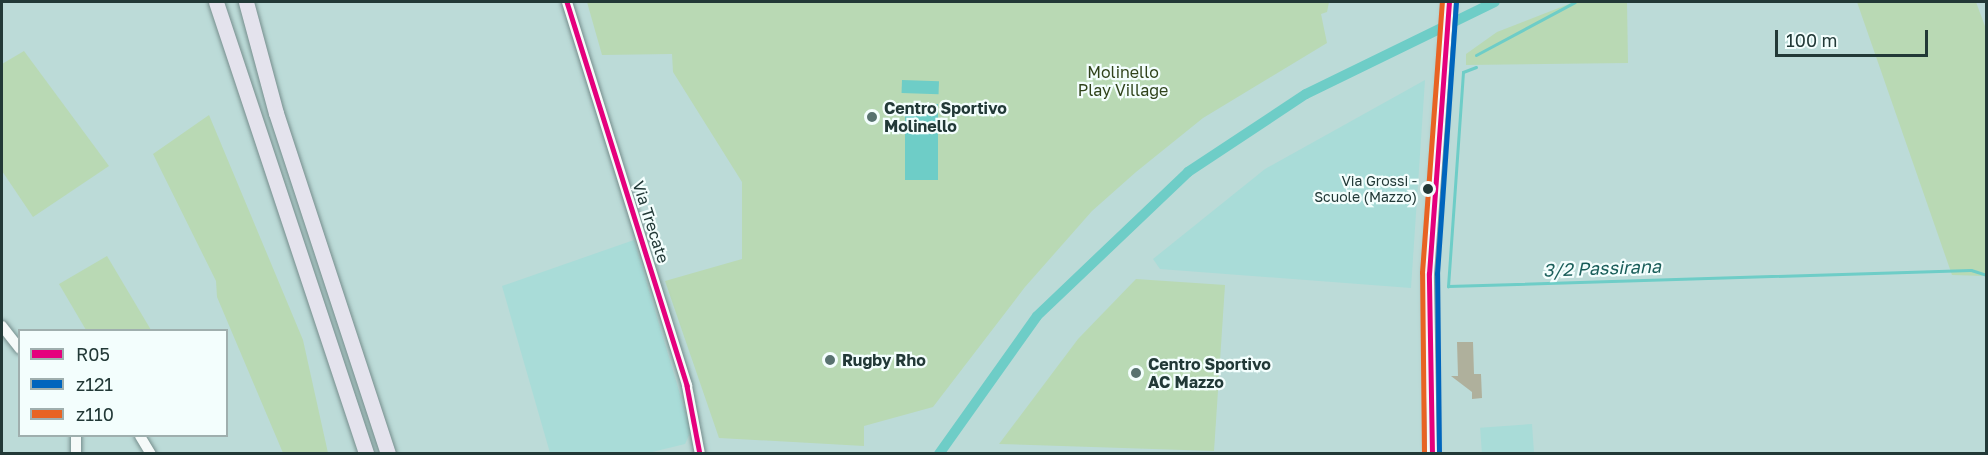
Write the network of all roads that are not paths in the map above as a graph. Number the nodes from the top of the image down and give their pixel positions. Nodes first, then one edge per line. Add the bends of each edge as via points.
1 (216, 2) edge
2 (246, 2) edge
3 (567, 2) edge
4 (1449, 2) edge
5 (2, 326) edge
6 (18, 346) edge
7 (76, 437) edge
8 (141, 437) edge
9 (76, 453) edge
10 (151, 453) edge
11 (366, 453) edge
12 (388, 453) edge
13 (700, 453) edge
14 (1432, 453) edge

1 - 11 highway
2 - 12 highway via 276,113
3 - 13 street, Via Trecate via 687,386
4 - 14 street via 1429,274
5 - 6 street
7 - 9 street
8 - 10 street

